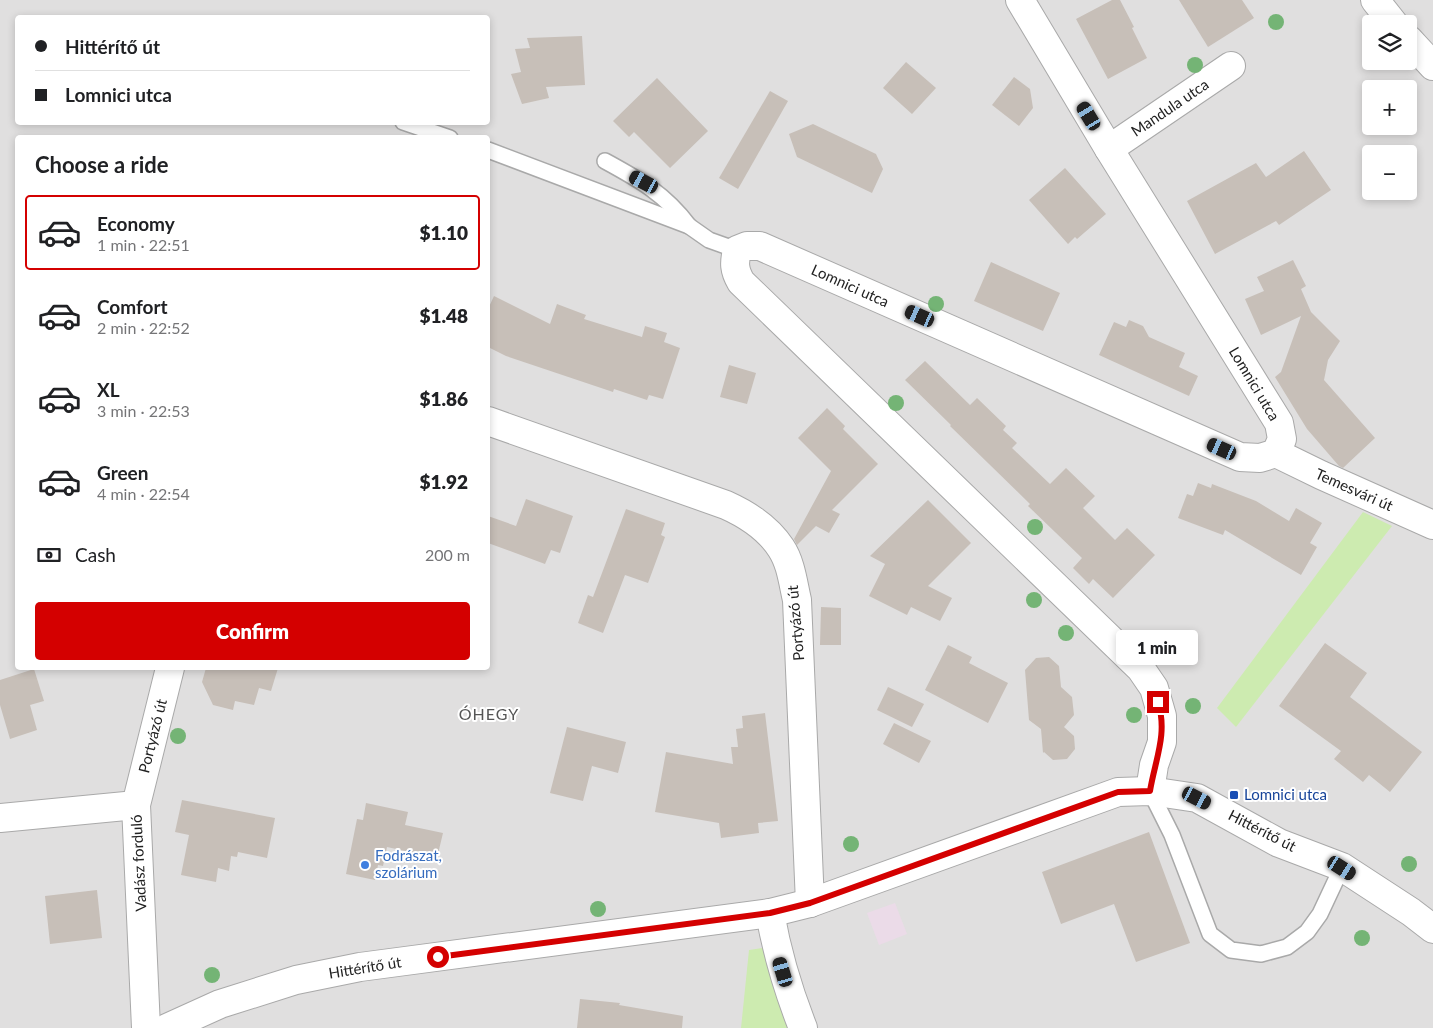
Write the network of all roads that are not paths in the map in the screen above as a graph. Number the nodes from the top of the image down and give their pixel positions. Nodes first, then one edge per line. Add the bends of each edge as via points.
1 (1020, 0) edge
2 (1375, 0) edge
3 (1387, 15) edge
4 (1417, 49) edge
5 (1231, 66) dead end
6 (1433, 66) edge
7 (413, 125) edge
8 (441, 135) edge
9 (1108, 149) junction
10 (490, 151) edge
11 (605, 161) dead end
12 (689, 226) junction
13 (737, 250) junction
14 (490, 422) edge
15 (1276, 453) junction
16 (1433, 525) edge
17 (170, 670) edge
18 (1150, 791) junction
19 (136, 804) junction
20 (0, 818) edge
21 (1342, 868) junction
22 (810, 903) junction
23 (770, 913) junction
24 (1433, 929) edge
25 (146, 1028) edge
26 (166, 1028) edge
27 (803, 1028) edge

1 - 9 street, Lomnici utca
2 - 3 street
4 - 6 street
5 - 9 street, Mandula utca
7 - 8 lane
9 - 15 street, Lomnici utca via 1279,423 1282,439
10 - 12 lane
11 - 12 lane via 644,182 677,210
12 - 13 lane via 709,240
13 - 15 street, Lomnici utca via 760,246 1240,457 1260,458
13 - 18 street via 734,263 741,282 1141,669 1154,688 1162,716 1162,742
14 - 22 street, Portyázó út via 726,505 753,520 781,548 797,600
15 - 16 street, Temesvári út
17 - 19 street, Portyázó út
18 - 21 street, Hittérítő út via 1197,798 1279,843
18 - 21 lane via 1172,834 1210,934 1231,950 1261,954 1287,947 1307,932 1320,914
18 - 22 street, Hittérítő út via 1118,792
19 - 20 street, Vadász forduló
19 - 25 street, Vadász forduló
21 - 24 street, Hittérítő út
22 - 23 street, Hittérítő út
23 - 26 street, Hittérítő út via 360,967 296,980 220,1004
23 - 27 street via 778,952

